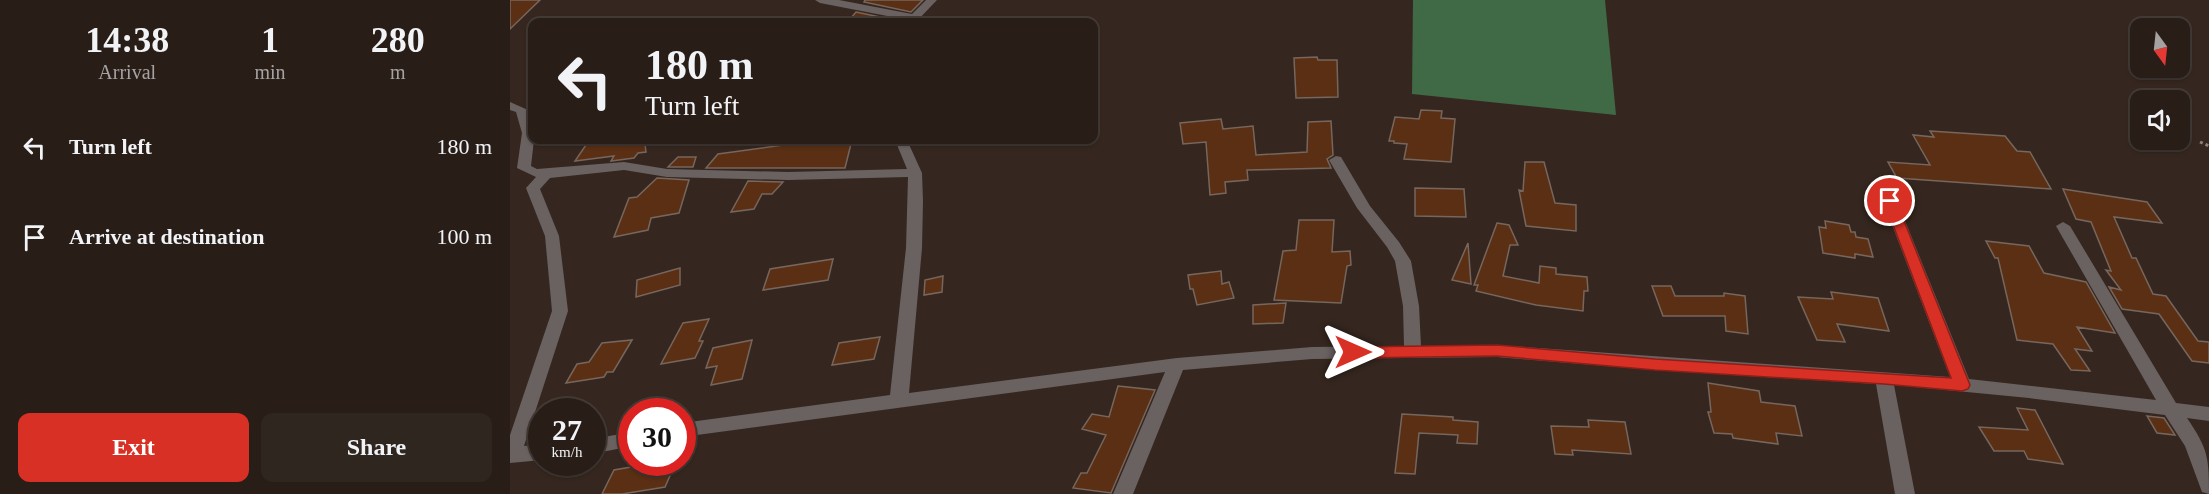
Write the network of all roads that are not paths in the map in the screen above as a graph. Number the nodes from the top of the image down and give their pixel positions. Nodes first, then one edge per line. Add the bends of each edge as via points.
1 (820, 0) edge
2 (932, 0) edge
3 (906, 18) edge
4 (915, 18) edge
5 (510, 106) edge
6 (903, 144) edge
7 (1336, 160) dead end
8 (915, 173) junction
9 (546, 174) junction
10 (1890, 201) dead end
11 (2063, 226) dead end
12 (1413, 352) junction
13 (1177, 364) junction
14 (1884, 378) junction
15 (1962, 385) junction
16 (899, 399) junction
17 (2170, 408) junction
18 (2209, 414) edge
19 (696, 428) edge
20 (528, 452) edge
21 (510, 453) edge
22 (2209, 486) edge
23 (1123, 494) edge
24 (1905, 494) edge

1 - 3 street
2 - 4 street
5 - 9 street via 522,110 528,133 524,168
6 - 8 street
7 - 12 street via 1364,208 1403,261 1411,306
8 - 9 street via 789,176 667,173 624,166
8 - 16 street via 914,248
9 - 21 street via 533,188 552,236 560,310
10 - 15 street
11 - 17 street
12 - 13 street via 1312,353
12 - 14 street via 1497,351
13 - 16 street
13 - 23 street
14 - 15 street
14 - 24 street
15 - 17 street
16 - 19 street
17 - 18 street
17 - 22 street via 2194,444
20 - 21 street

